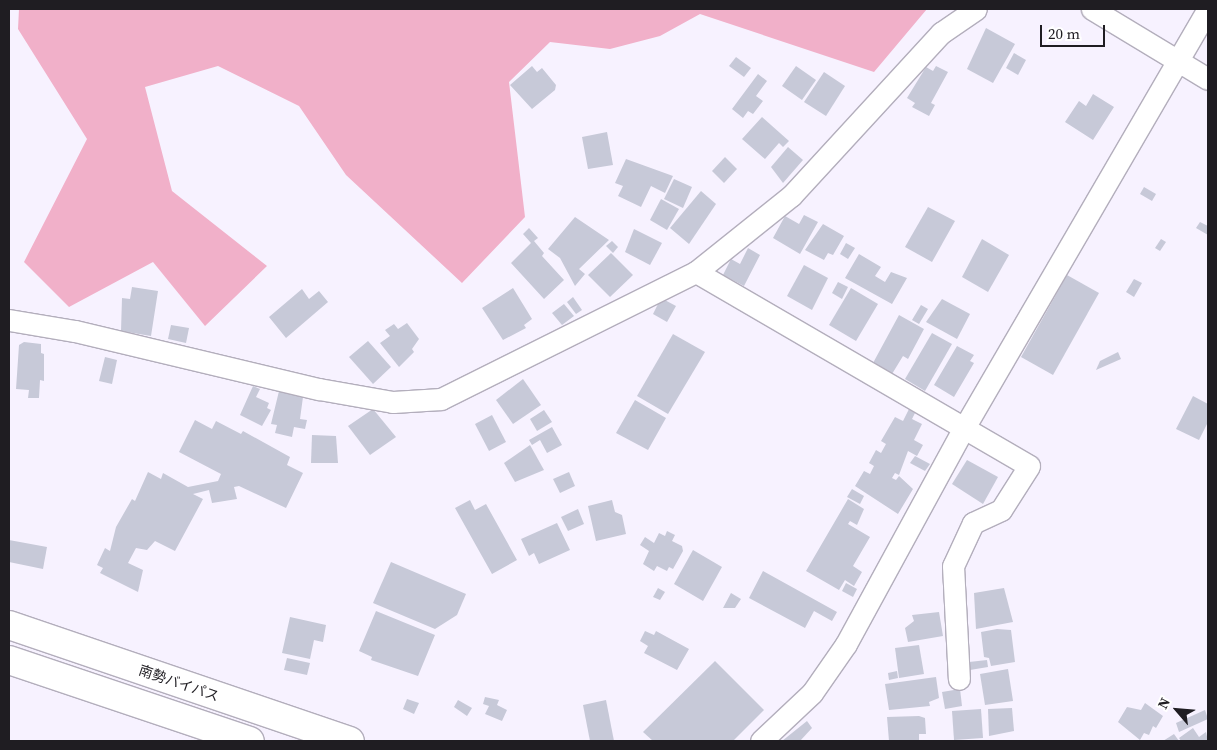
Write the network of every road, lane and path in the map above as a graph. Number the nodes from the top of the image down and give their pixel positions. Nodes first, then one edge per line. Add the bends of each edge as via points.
1 (976, 9) edge
2 (1092, 9) edge
3 (1208, 9) edge
4 (1178, 62) junction
5 (1208, 79) edge
6 (696, 272) junction
7 (9, 320) edge
8 (964, 428) junction
9 (9, 625) edge
10 (9, 660) edge
11 (959, 679) dead end
12 (250, 741) edge
13 (350, 741) edge
14 (761, 741) edge

1 - 6 street via 941,32 791,196
2 - 4 street
3 - 4 street
4 - 5 street
4 - 8 street
6 - 7 street via 564,336 467,389 418,403 319,389 75,331
6 - 8 street
8 - 11 street via 1029,466 1001,510 973,523 953,566
8 - 14 street via 846,644 812,693
9 - 13 highway, 南勢バイパス
10 - 12 highway

